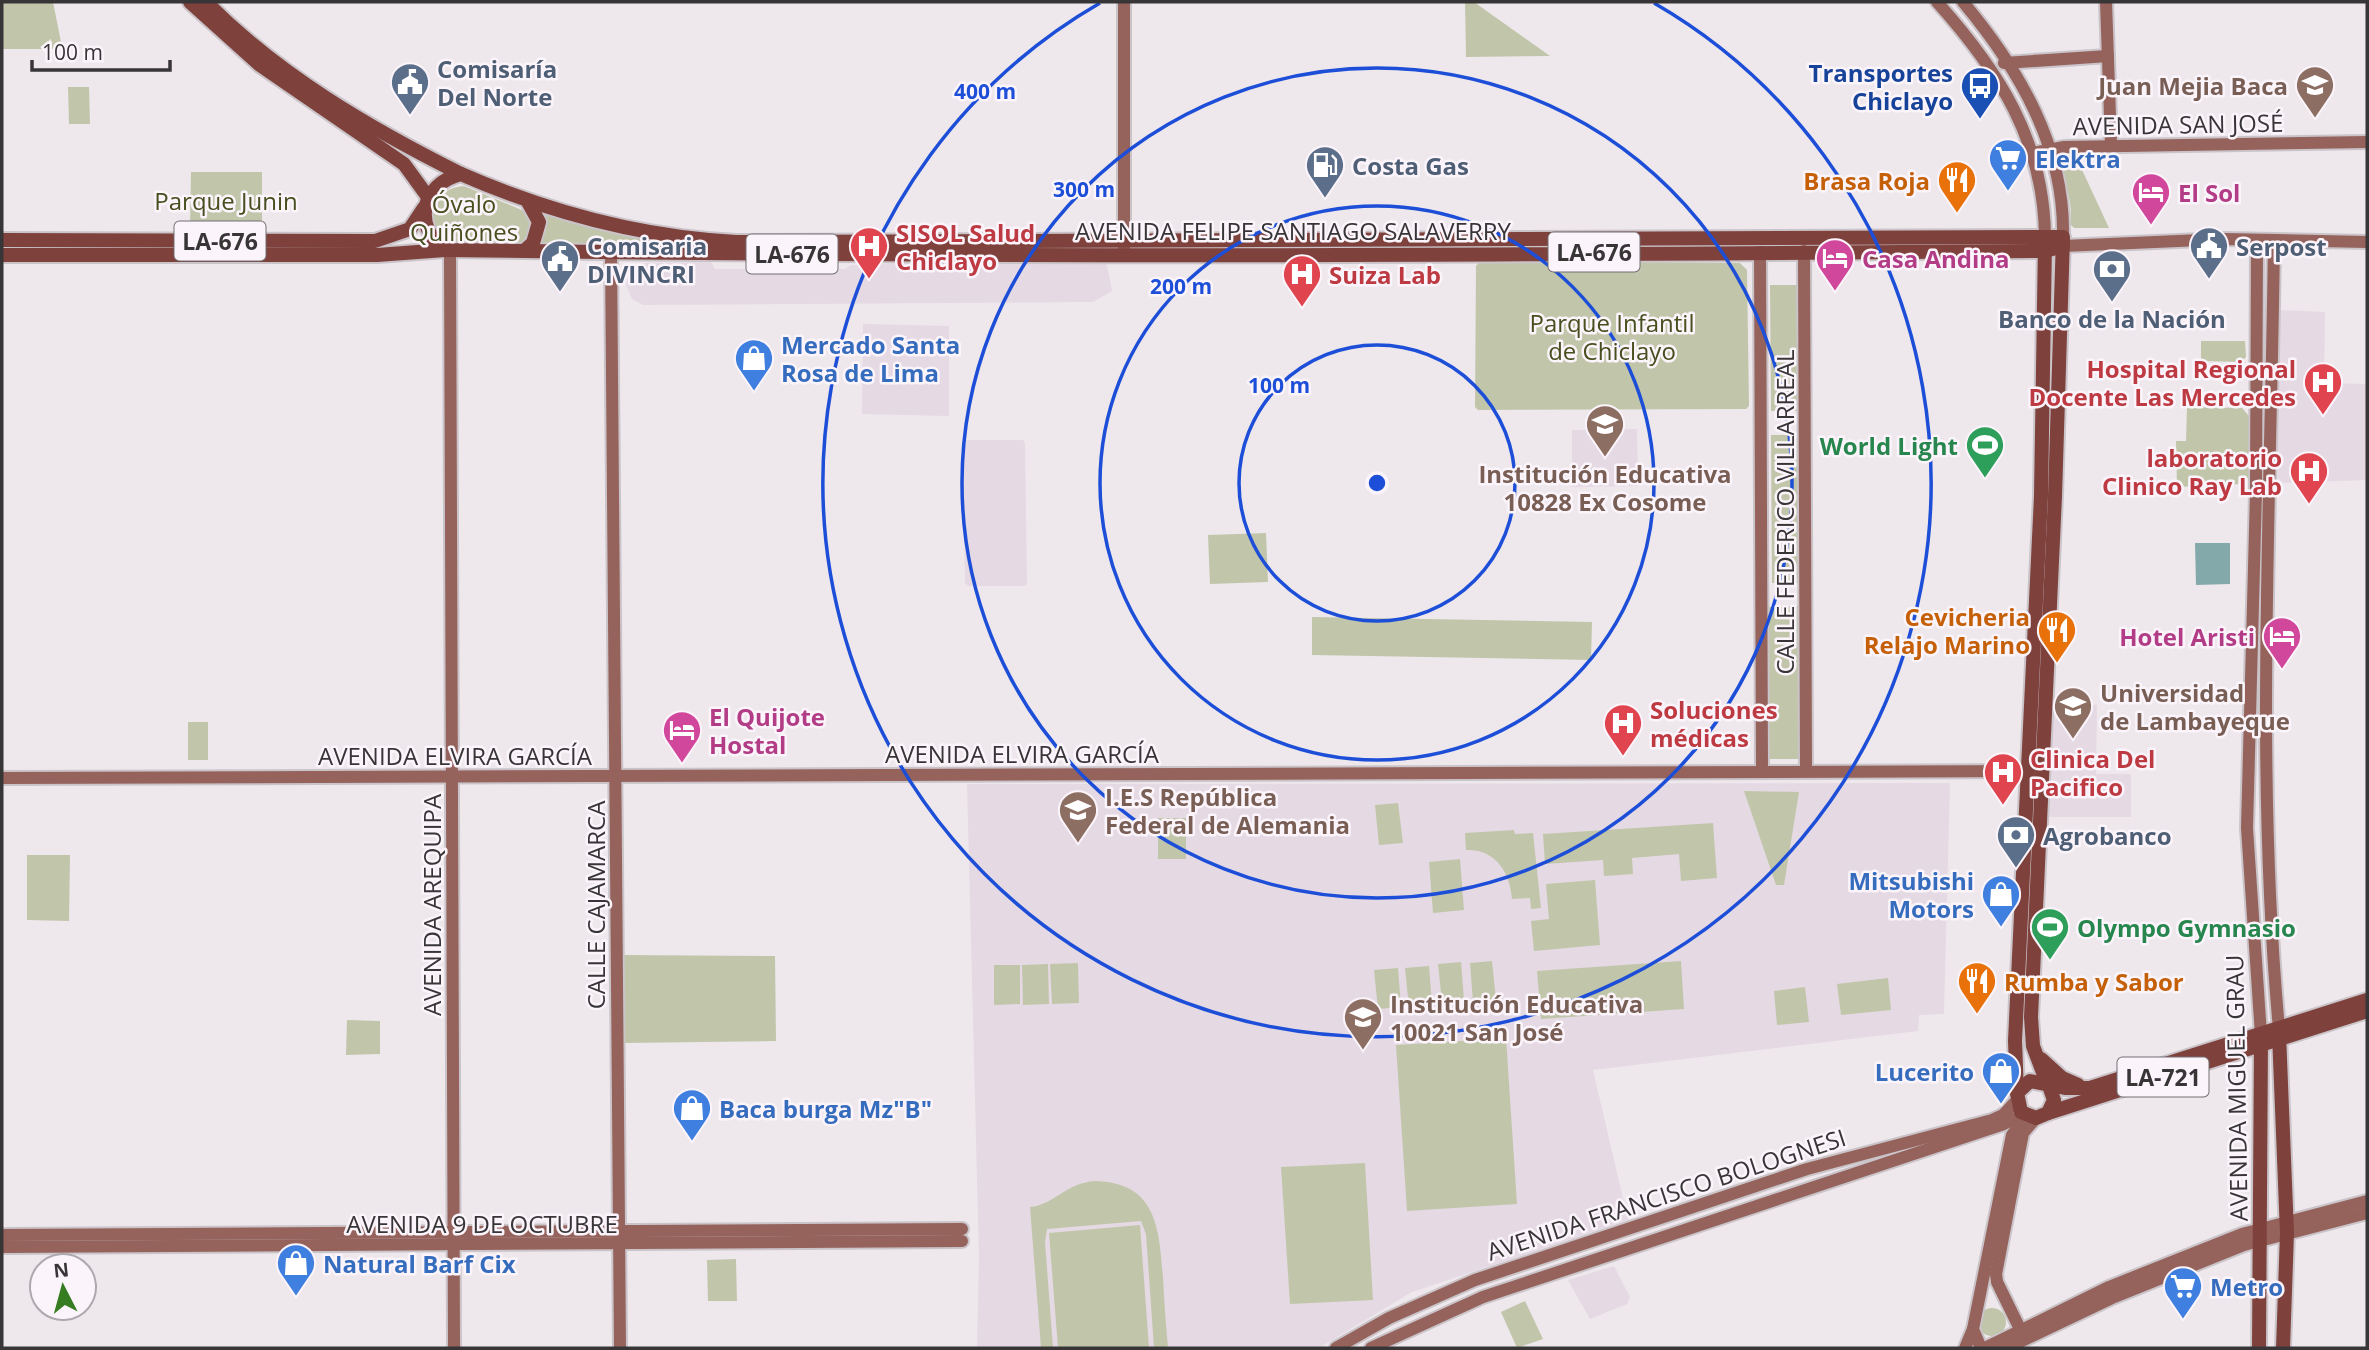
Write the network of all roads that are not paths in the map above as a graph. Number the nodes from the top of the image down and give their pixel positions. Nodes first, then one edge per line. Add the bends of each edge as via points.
1 (190, 2) edge
2 (206, 2) edge
3 (1124, 2) edge
4 (1937, 2) edge
5 (1963, 2) edge
6 (2106, 2) edge
7 (2108, 56) junction
8 (2010, 63) junction
9 (1989, 64) junction
10 (2367, 142) edge
11 (2111, 145) junction
12 (2050, 149) junction
13 (2033, 153) junction
14 (461, 174) junction
15 (426, 202) junction
16 (528, 202) junction
17 (2, 240) edge
18 (2256, 240) junction
19 (2274, 240) junction
20 (2063, 242) junction
21 (2367, 242) edge
22 (2045, 244) junction
23 (1124, 247) junction
24 (524, 250) junction
25 (447, 251) junction
26 (1804, 251) junction
27 (611, 252) junction
28 (1760, 252) junction
29 (2, 255) edge
30 (2043, 601) junction
31 (2035, 771) junction
32 (1762, 772) junction
33 (1806, 772) junction
34 (452, 776) junction
35 (615, 776) junction
36 (2, 778) edge
37 (2367, 1000) edge
38 (2367, 1011) edge
39 (2279, 1035) junction
40 (2261, 1040) junction
41 (2034, 1046) junction
42 (2048, 1085) junction
43 (2090, 1088) junction
44 (2028, 1110) junction
45 (1981, 1132) junction
46 (2008, 1156) junction
47 (2367, 1201) edge
48 (2367, 1213) edge
49 (2287, 1227) junction
50 (2262, 1234) junction
51 (2, 1235) edge
52 (962, 1235) dead end
53 (619, 1238) junction
54 (453, 1239) junction
55 (2, 1247) edge
56 (1981, 1291) junction
57 (2001, 1292) junction
58 (1973, 1329) junction
59 (2025, 1334) junction
60 (454, 1348) edge
61 (620, 1348) edge
62 (1336, 1348) edge
63 (1371, 1348) edge
64 (1965, 1348) edge
65 (1983, 1348) edge
66 (2007, 1348) edge
67 (2259, 1348) edge
68 (2283, 1348) edge

1 - 15 main road via 260,65 404,164
2 - 14 main road, LA-676 via 285,71 387,135
3 - 23 main road
4 - 9 main road
5 - 8 main road
6 - 7 main road
7 - 8 main road
7 - 11 main road
8 - 9 main road
8 - 12 main road
9 - 13 main road
10 - 11 main road, AVENIDA SAN JOSÉ
11 - 12 main road, AVENIDA SAN JOSÉ
12 - 13 main road, AVENIDA SAN JOSÉ
12 - 20 main road via 2059,180
13 - 22 main road via 2042,182
14 - 15 main road, LA-676 via 442,181
14 - 16 main road, LA-676
15 - 17 main road, LA-676 via 410,229 375,241
15 - 25 main road via 428,233
16 - 23 main road, AVENIDA FELIPE SANTIAGO SALAVERRY / LA-676 via 698,240
16 - 24 main road via 536,211 538,233
18 - 19 main road
18 - 20 main road
18 - 40 main road, AVENIDA MIGUEL GRAU via 2256,493 2247,828
19 - 21 main road
19 - 39 main road, AVENIDA MIGUEL GRAU via 2265,747 2266,842
20 - 22 main road, AVENIDA FELIPE SANTIAGO SALAVERRY / LA-676
20 - 30 main road
22 - 23 main road, AVENIDA FELIPE SANTIAGO SALAVERRY / LA-676
22 - 26 main road, AVENIDA FELIPE SANTIAGO SALAVERRY / LA-676
22 - 30 main road
23 - 27 main road, AVENIDA FELIPE SANTIAGO SALAVERRY / LA-676
23 - 28 main road, AVENIDA FELIPE SANTIAGO SALAVERRY / LA-676
24 - 25 main road, LA-676
24 - 27 main road, AVENIDA FELIPE SANTIAGO SALAVERRY / LA-676
25 - 29 main road, LA-676 via 377,256
25 - 34 main road, AVENIDA AREQUIPA
26 - 28 main road, AVENIDA FELIPE SANTIAGO SALAVERRY / LA-676
26 - 33 main road, CALLE FEDERICO VILLARREAL
27 - 35 main road, CALLE CAJAMARCA
28 - 32 main road, CALLE FEDERICO VILLARREAL
30 - 31 main road
31 - 33 main road, AVENIDA ELVIRA GARCÍA
31 - 41 main road
31 - 44 main road via 2015,1041
32 - 33 main road, AVENIDA ELVIRA GARCÍA
32 - 35 main road, AVENIDA ELVIRA GARCÍA
34 - 35 main road, AVENIDA ELVIRA GARCÍA
34 - 36 main road, AVENIDA ELVIRA GARCÍA
34 - 54 main road, AVENIDA AREQUIPA
35 - 53 main road, CALLE CAJAMARCA
37 - 39 main road, AVENIDA FRANCISCO BOLOGNESI
38 - 39 main road, AVENIDA FRANCISCO BOLOGNESI
39 - 40 main road, AVENIDA FRANCISCO BOLOGNESI / LA-721
39 - 49 main road, AVENIDA MIGUEL GRAU
40 - 43 main road, AVENIDA FRANCISCO BOLOGNESI / LA-721
40 - 44 main road, AVENIDA FRANCISCO BOLOGNESI / LA-721
40 - 50 main road, AVENIDA MIGUEL GRAU
41 - 42 main road
41 - 43 main road, LA-721 via 2056,1074
42 - 43 main road, AVENIDA FRANCISCO BOLOGNESI / LA-721
42 - 44 main road via 2054,1100
42 - 44 main road, LA-721 via 2030,1080
44 - 45 main road, AVENIDA FRANCISCO BOLOGNESI
44 - 46 main road via 2012,1132
44 - 57 main road via 1996,1274
44 - 62 main road, AVENIDA FRANCISCO BOLOGNESI via 1807,1169 1475,1280 1389,1318
45 - 46 main road via 2005,1135
45 - 63 main road, AVENIDA FRANCISCO BOLOGNESI via 1483,1297
46 - 56 main road
47 - 49 main road
48 - 49 main road
49 - 50 main road
49 - 68 main road, AVENIDA MIGUEL GRAU
50 - 59 main road via 2146,1271
50 - 67 main road, AVENIDA MIGUEL GRAU
51 - 54 main road, AVENIDA 9 DE OCTUBRE
52 - 53 main road, AVENIDA 9 DE OCTUBRE
53 - 54 main road, AVENIDA 9 DE OCTUBRE
53 - 61 main road, CALLE CAJAMARCA
54 - 55 main road, AVENIDA 9 DE OCTUBRE
54 - 60 main road, AVENIDA AREQUIPA
56 - 57 main road via 1989,1286
56 - 58 main road
57 - 59 main road
58 - 64 main road
58 - 65 main road
59 - 65 main road
59 - 66 main road

